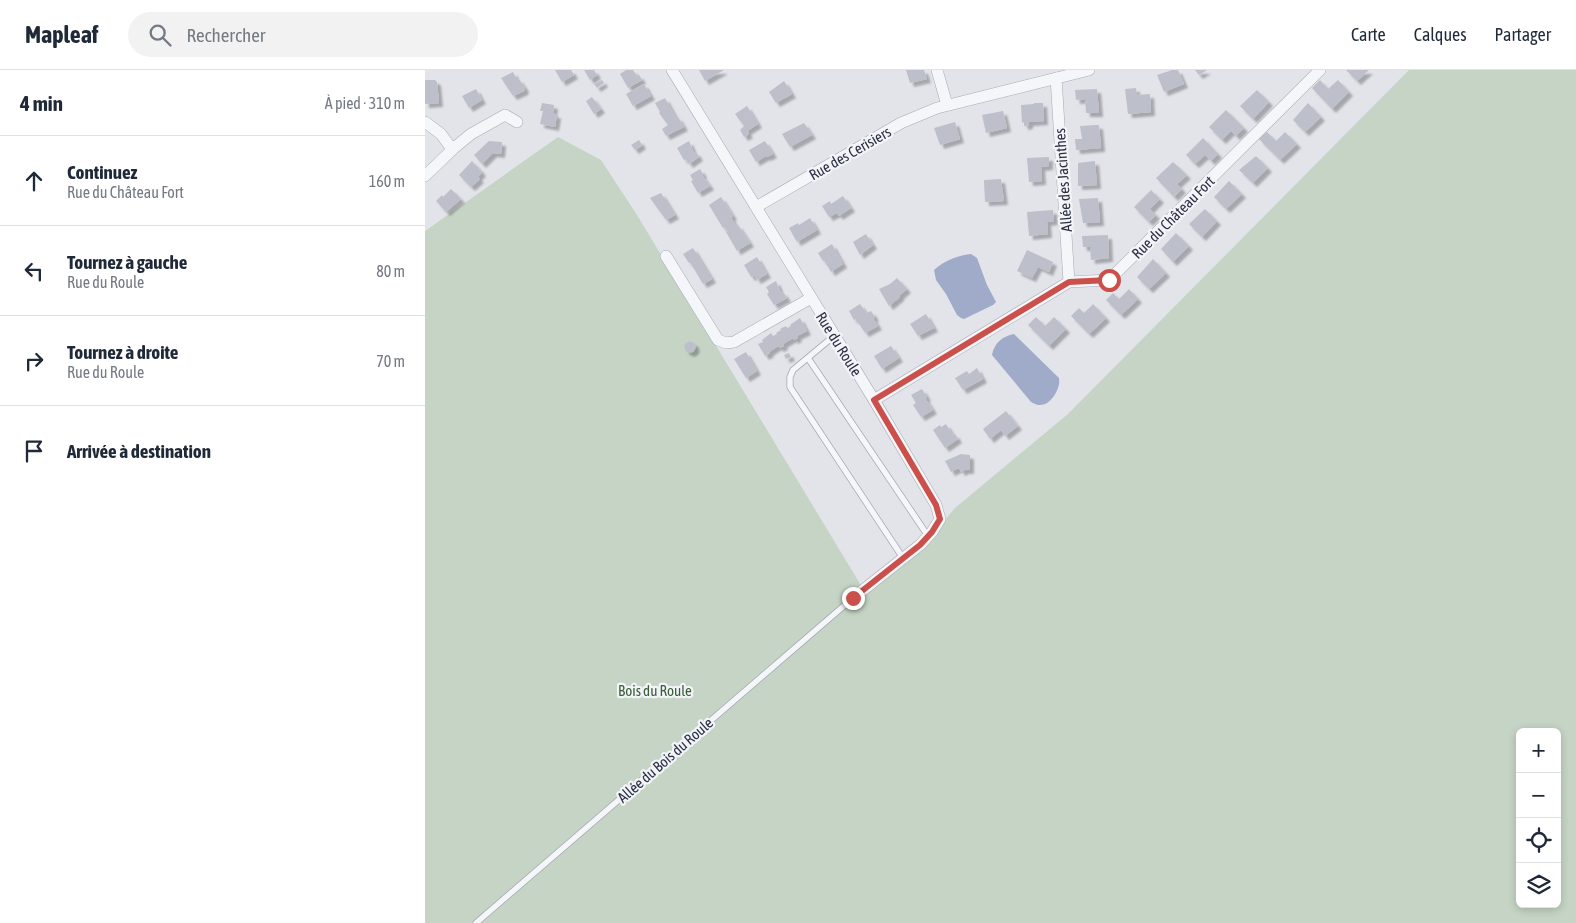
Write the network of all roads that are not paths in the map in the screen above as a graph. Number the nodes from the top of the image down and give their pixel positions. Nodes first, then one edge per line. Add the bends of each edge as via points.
1 (672, 70) edge
2 (937, 70) edge
3 (1089, 70) edge
4 (1320, 70) edge
5 (1056, 78) junction
6 (947, 105) junction
7 (425, 122) edge
8 (517, 122) dead end
9 (454, 148) junction
10 (425, 176) edge
11 (756, 207) junction
12 (666, 256) dead end
13 (1069, 282) junction
14 (811, 298) junction
15 (834, 336) junction
16 (808, 358) junction
17 (874, 400) junction
18 (928, 536) junction
19 (903, 558) junction
20 (853, 598) joint
21 (477, 923) edge

1 - 11 street, Rue du Roule
2 - 6 street
3 - 5 street, Rue des Cerisiers
4 - 13 street, Rue du Château Fort via 1109,280
5 - 6 street, Rue des Cerisiers
5 - 13 street, Allée des Jacinthes
6 - 11 street, Rue des Cerisiers via 901,123
7 - 9 street
8 - 9 street via 505,115 471,134
9 - 10 street
11 - 14 street, Rue du Roule
12 - 14 street via 718,340 726,343 734,342
13 - 17 street, Rue du Château Fort
14 - 15 street, Rue du Roule
15 - 16 lane
15 - 17 street, Rue du Roule
16 - 18 lane
16 - 19 lane via 793,370 790,387
17 - 18 street, Rue du Roule via 936,505 940,519
18 - 19 street, Rue du Roule
19 - 20 street, Rue du Roule
20 - 21 lane, Allée du Bois du Roule

